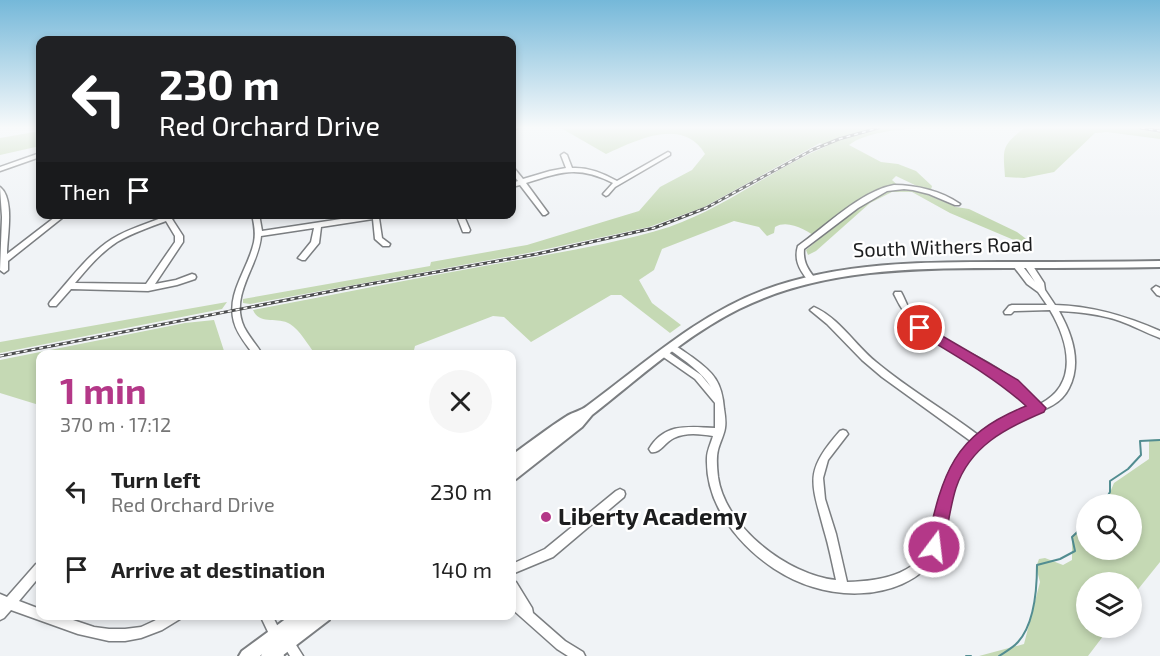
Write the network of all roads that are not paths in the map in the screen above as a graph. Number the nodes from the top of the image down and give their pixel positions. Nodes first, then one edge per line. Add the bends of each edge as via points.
1 (30, 159) edge
2 (565, 159) edge
3 (660, 159) edge
4 (0, 169) edge
5 (569, 169) junction
6 (516, 175) edge
7 (521, 182) junction
8 (617, 183) junction
9 (516, 184) edge
10 (0, 189) edge
11 (606, 194) dead end
12 (957, 204) dead end
13 (545, 213) dead end
14 (58, 219) edge
15 (161, 219) edge
16 (168, 219) edge
17 (256, 219) edge
18 (369, 219) edge
19 (376, 219) edge
20 (461, 219) edge
21 (318, 226) junction
22 (466, 230) dead end
23 (259, 234) junction
24 (386, 244) dead end
25 (302, 258) dead end
26 (3, 264) edge
27 (1160, 264) edge
28 (1017, 265) junction
29 (1028, 265) junction
30 (192, 277) dead end
31 (810, 277) junction
32 (70, 286) junction
33 (148, 288) junction
34 (1041, 290) junction
35 (898, 294) dead end
36 (53, 304) dead end
37 (1052, 306) junction
38 (814, 310) dead end
39 (1008, 312) dead end
40 (1160, 335) edge
41 (255, 350) edge
42 (669, 351) junction
43 (1038, 408) junction
44 (588, 412) junction
45 (718, 433) junction
46 (843, 434) dead end
47 (978, 441) junction
48 (654, 449) dead end
49 (516, 459) edge
50 (516, 473) edge
51 (620, 494) dead end
52 (516, 567) edge
53 (36, 572) edge
54 (843, 587) junction
55 (516, 593) edge
56 (5, 602) edge
57 (516, 605) edge
58 (36, 613) edge
59 (0, 614) edge
60 (531, 617) junction
61 (56, 620) edge
62 (166, 620) edge
63 (270, 620) edge
64 (299, 620) edge
65 (315, 620) edge
66 (283, 638) junction
67 (274, 654) edge
68 (247, 656) edge
69 (297, 656) edge
70 (579, 656) edge

1 - 4 street
2 - 5 street
3 - 8 street
5 - 7 street
5 - 8 street via 596,171
6 - 7 street
7 - 9 street
7 - 13 street
8 - 11 street
10 - 26 street via 7,219
12 - 31 street via 909,187 881,190 801,248 801,266
14 - 26 street
15 - 32 street via 114,241
16 - 33 street via 179,242
17 - 23 street
18 - 21 street
19 - 24 street via 379,239
20 - 22 street
21 - 23 street
21 - 25 street via 315,243
23 - 41 street via 236,304 241,330
27 - 29 main road, South Withers Road
28 - 29 main road, South Withers Road
28 - 31 main road, South Withers Road via 904,266
28 - 34 street
29 - 34 street
30 - 33 street
31 - 42 main road, South Withers Road via 735,307
32 - 33 street
32 - 36 street
34 - 37 street
35 - 43 street via 920,328 990,369
37 - 39 street via 1012,308
37 - 40 street via 1103,312
37 - 43 street via 1065,334 1072,365 1066,384 1055,399
38 - 47 street via 827,318 873,365
42 - 44 main road, South Withers Road
42 - 45 street via 717,400
43 - 47 street via 1004,422
44 - 49 main road, South Withers Road via 573,418
44 - 50 main road, South Withers Road
45 - 48 street via 695,429 673,432
45 - 54 street via 712,458 715,485 740,531 765,555 794,572
46 - 54 street via 820,463 817,494
47 - 54 street via 952,477 934,547 922,564 889,583
51 - 52 street via 549,553
53 - 56 street
55 - 60 street
56 - 58 street
56 - 59 street
57 - 60 street
60 - 70 street
61 - 62 street via 112,637 140,633
63 - 66 street
64 - 66 main road
65 - 66 main road
66 - 67 main road
66 - 68 main road
66 - 69 street

